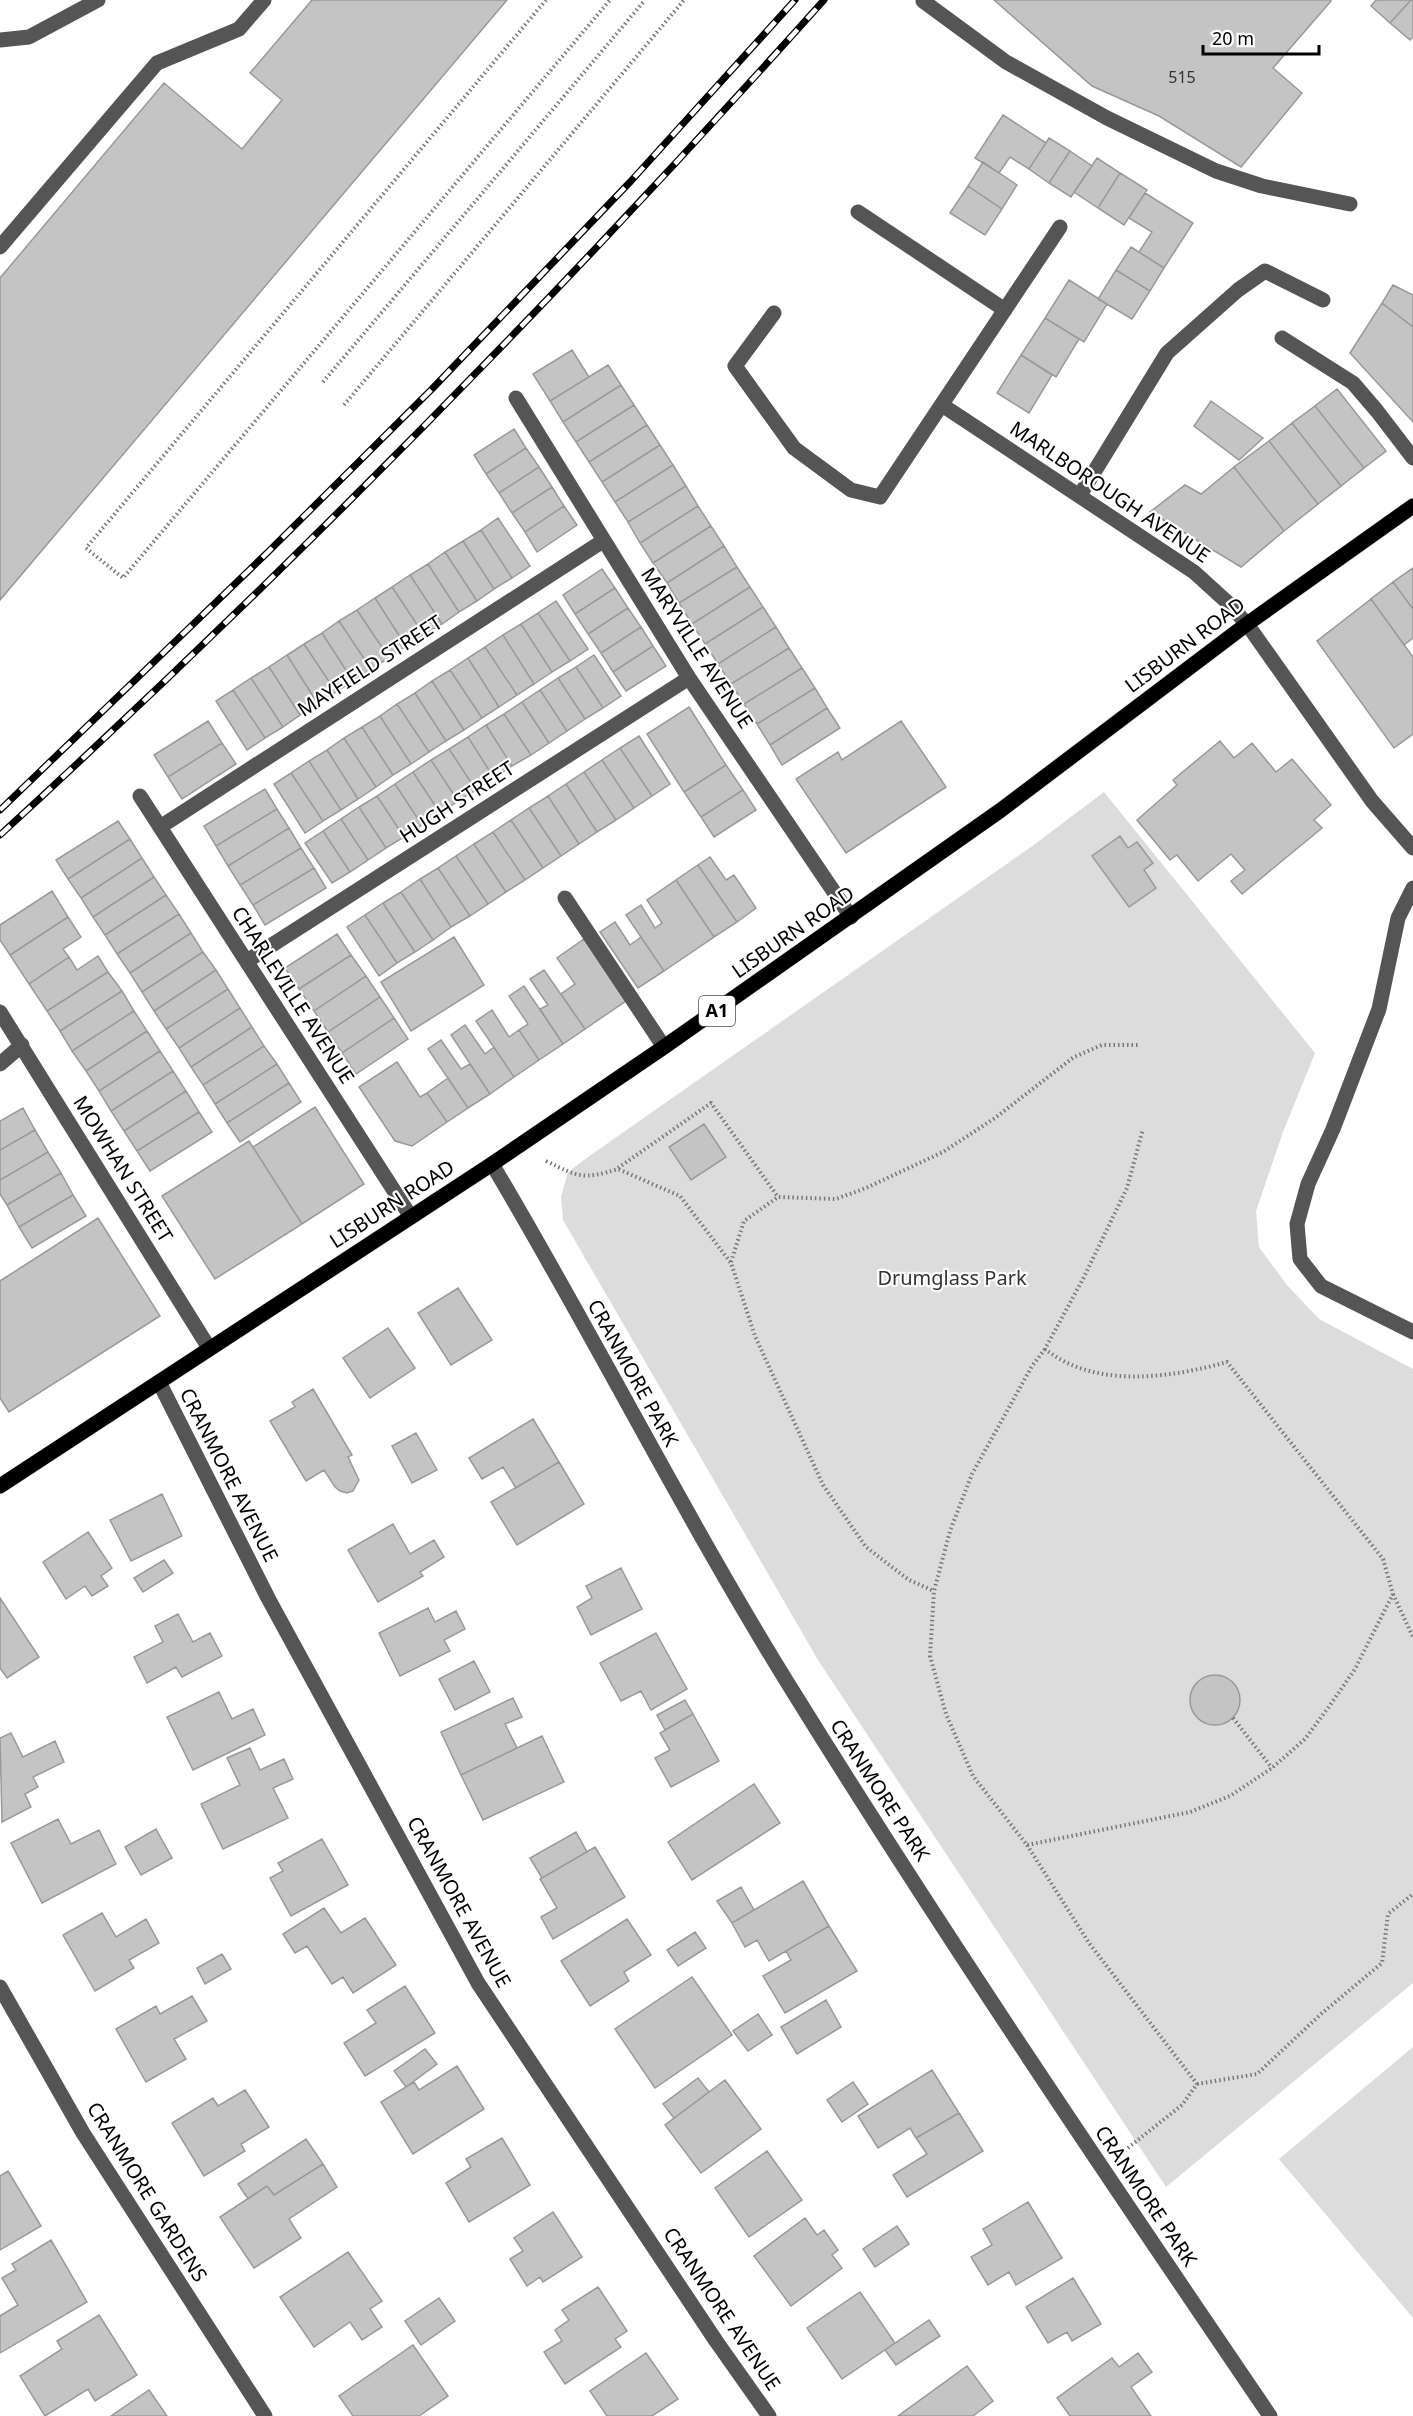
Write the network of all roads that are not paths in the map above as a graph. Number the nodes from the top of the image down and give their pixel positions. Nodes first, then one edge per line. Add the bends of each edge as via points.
1 (98, 0) edge
2 (264, 0) edge
3 (923, 1) edge
4 (0, 40) edge
5 (1350, 204) dead end
6 (858, 212) dead end
7 (1060, 227) dead end
8 (0, 248) edge
9 (1323, 300) dead end
10 (1005, 310) junction
11 (774, 313) dead end
12 (1282, 338) dead end
13 (516, 398) dead end
14 (942, 405) junction
15 (1413, 458) edge
16 (1080, 495) junction
17 (1413, 506) edge
18 (603, 541) junction
19 (1247, 624) junction
20 (689, 678) junction
21 (140, 796) dead end
22 (160, 827) junction
23 (1413, 848) edge
24 (1413, 888) edge
25 (565, 897) dead end
26 (851, 917) junction
27 (247, 961) junction
28 (0, 1012) edge
29 (22, 1046) junction
30 (664, 1047) junction
31 (0, 1064) edge
32 (492, 1164) junction
33 (411, 1217) junction
34 (1413, 1332) edge
35 (209, 1348) junction
36 (159, 1382) junction
37 (0, 1486) edge
38 (0, 1987) edge
39 (265, 2416) edge
40 (769, 2416) edge
41 (1270, 2416) edge

1 - 4 street via 28,37
2 - 8 street via 239,29 157,63
3 - 5 street via 1006,62 1107,118 1216,171 1262,186
6 - 10 street
7 - 10 street
9 - 16 street via 1265,271 1238,290 1167,353
10 - 14 street
11 - 14 street via 735,366 794,448 851,490 880,496
12 - 15 street via 1353,383
13 - 18 street, MARYVILLE AVENUE
14 - 16 street, MARLBOROUGH AVENUE
16 - 19 street, MARLBOROUGH AVENUE via 1194,572
17 - 19 main road, LISBURN ROAD / A1
18 - 20 street, MARYVILLE AVENUE
18 - 22 street, MAYFIELD STREET
19 - 23 street, MARLBOROUGH AVENUE via 1372,801
19 - 26 main road, LISBURN ROAD / A1 via 1001,810
20 - 26 street, MARYVILLE AVENUE
20 - 27 street, HUGH STREET
21 - 22 street, CHARLEVILLE AVENUE
22 - 27 street, CHARLEVILLE AVENUE
24 - 34 street via 1398,918 1379,1009 1308,1184 1297,1224 1300,1259 1321,1286
25 - 30 street
26 - 30 main road, LISBURN ROAD / A1
27 - 33 street, CHARLEVILLE AVENUE
28 - 29 street, MOWHAN STREET
29 - 31 street
29 - 35 street, MOWHAN STREET
30 - 32 main road, LISBURN ROAD / A1
32 - 33 main road, LISBURN ROAD / A1
32 - 41 street, CRANMORE PARK via 692,1522 796,1697 990,1999
33 - 35 main road, LISBURN ROAD / A1
35 - 36 main road, LISBURN ROAD / A1
36 - 37 main road, LISBURN ROAD / A1
36 - 40 street, CRANMORE AVENUE via 268,1598 478,1983
38 - 39 street, CRANMORE GARDENS via 83,2133

